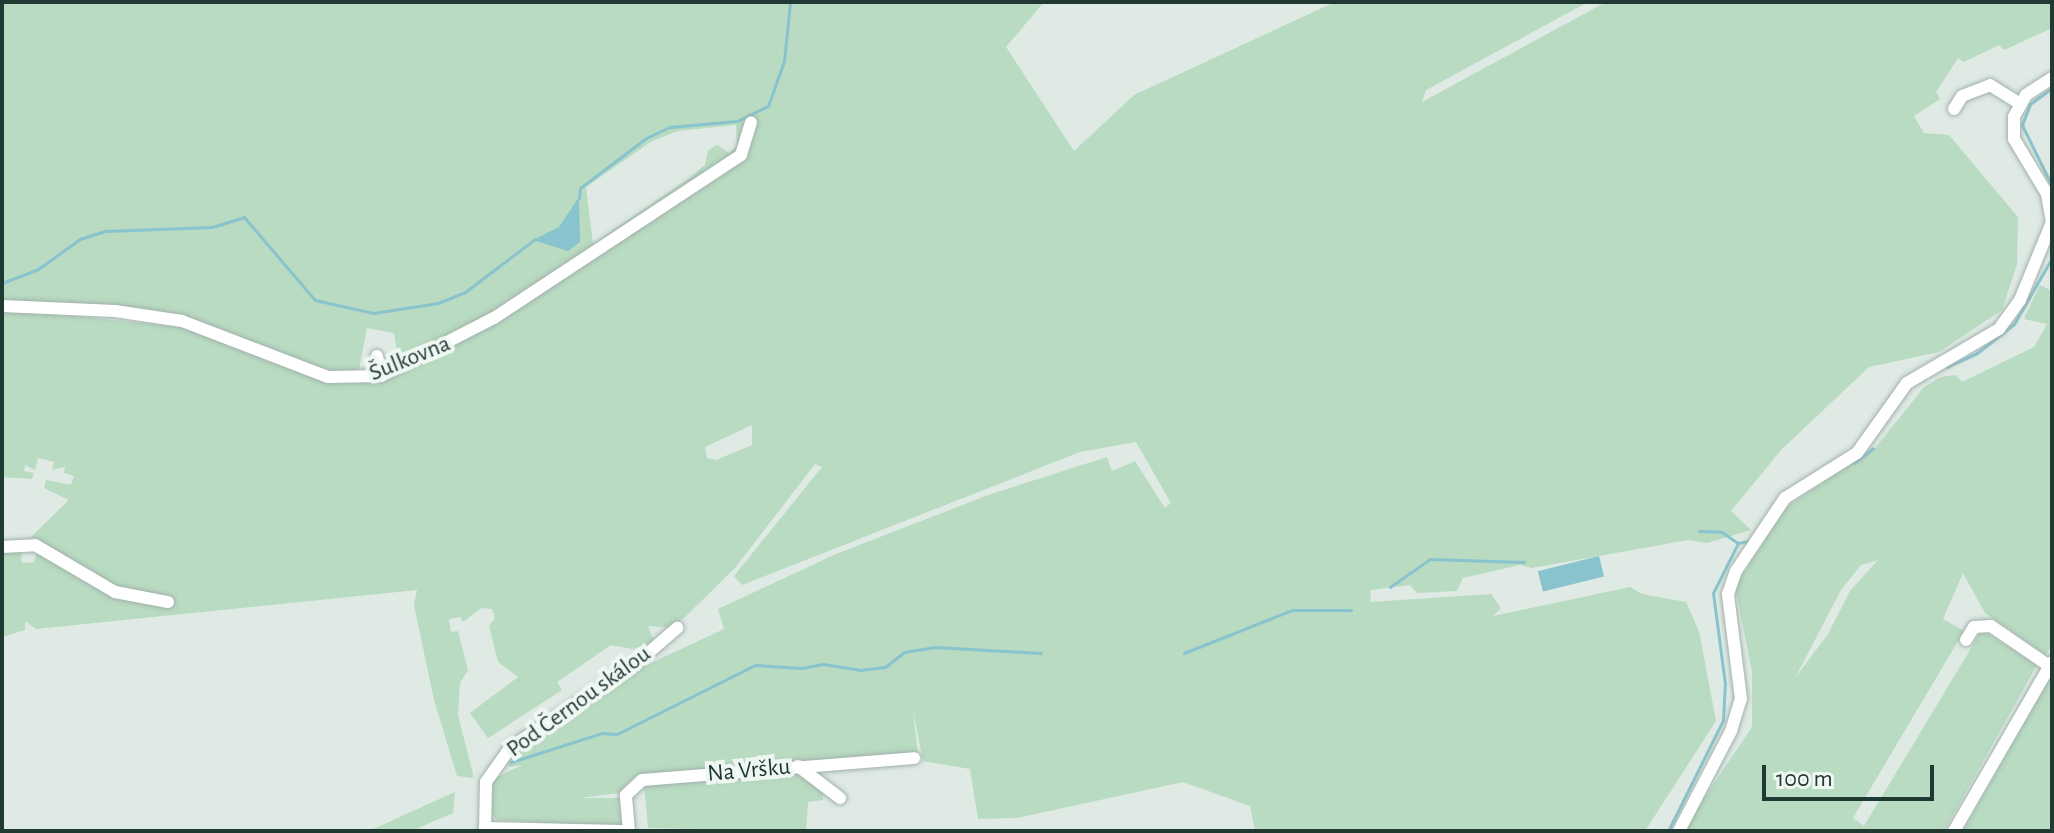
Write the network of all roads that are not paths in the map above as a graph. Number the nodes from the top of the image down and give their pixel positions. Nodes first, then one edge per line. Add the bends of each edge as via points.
1 (2052, 78) edge
2 (2019, 103) junction
3 (1954, 109) dead end
4 (751, 123) dead end
5 (2052, 222) edge
6 (2, 306) edge
7 (377, 356) dead end
8 (381, 376) junction
9 (2, 547) edge
10 (168, 602) dead end
11 (677, 628) dead end
12 (1966, 640) dead end
13 (2051, 665) edge
14 (914, 758) dead end
15 (798, 766) junction
16 (840, 798) dead end
17 (485, 830) edge
18 (621, 831) edge
19 (629, 831) edge
20 (1679, 831) edge
21 (1954, 831) edge

1 - 2 street
2 - 3 street via 1990,85 1962,96
2 - 5 street via 2014,139 2047,194
4 - 8 street, Šulkovna via 741,155 494,318
5 - 20 street via 2020,300 1999,329 1907,383 1857,453 1785,498 1736,571 1728,594 1741,699 1731,731
6 - 8 street, Šulkovna via 115,311 182,321 328,377
7 - 8 street
9 - 10 street via 35,545 115,592
11 - 17 street, Pod Černou skálou via 632,667 510,748 486,782
12 - 13 street via 1974,627 1991,626
13 - 21 street
14 - 15 street, Na Vršku
15 - 16 street
15 - 19 street, Na Vršku via 642,780 626,795
17 - 18 street

